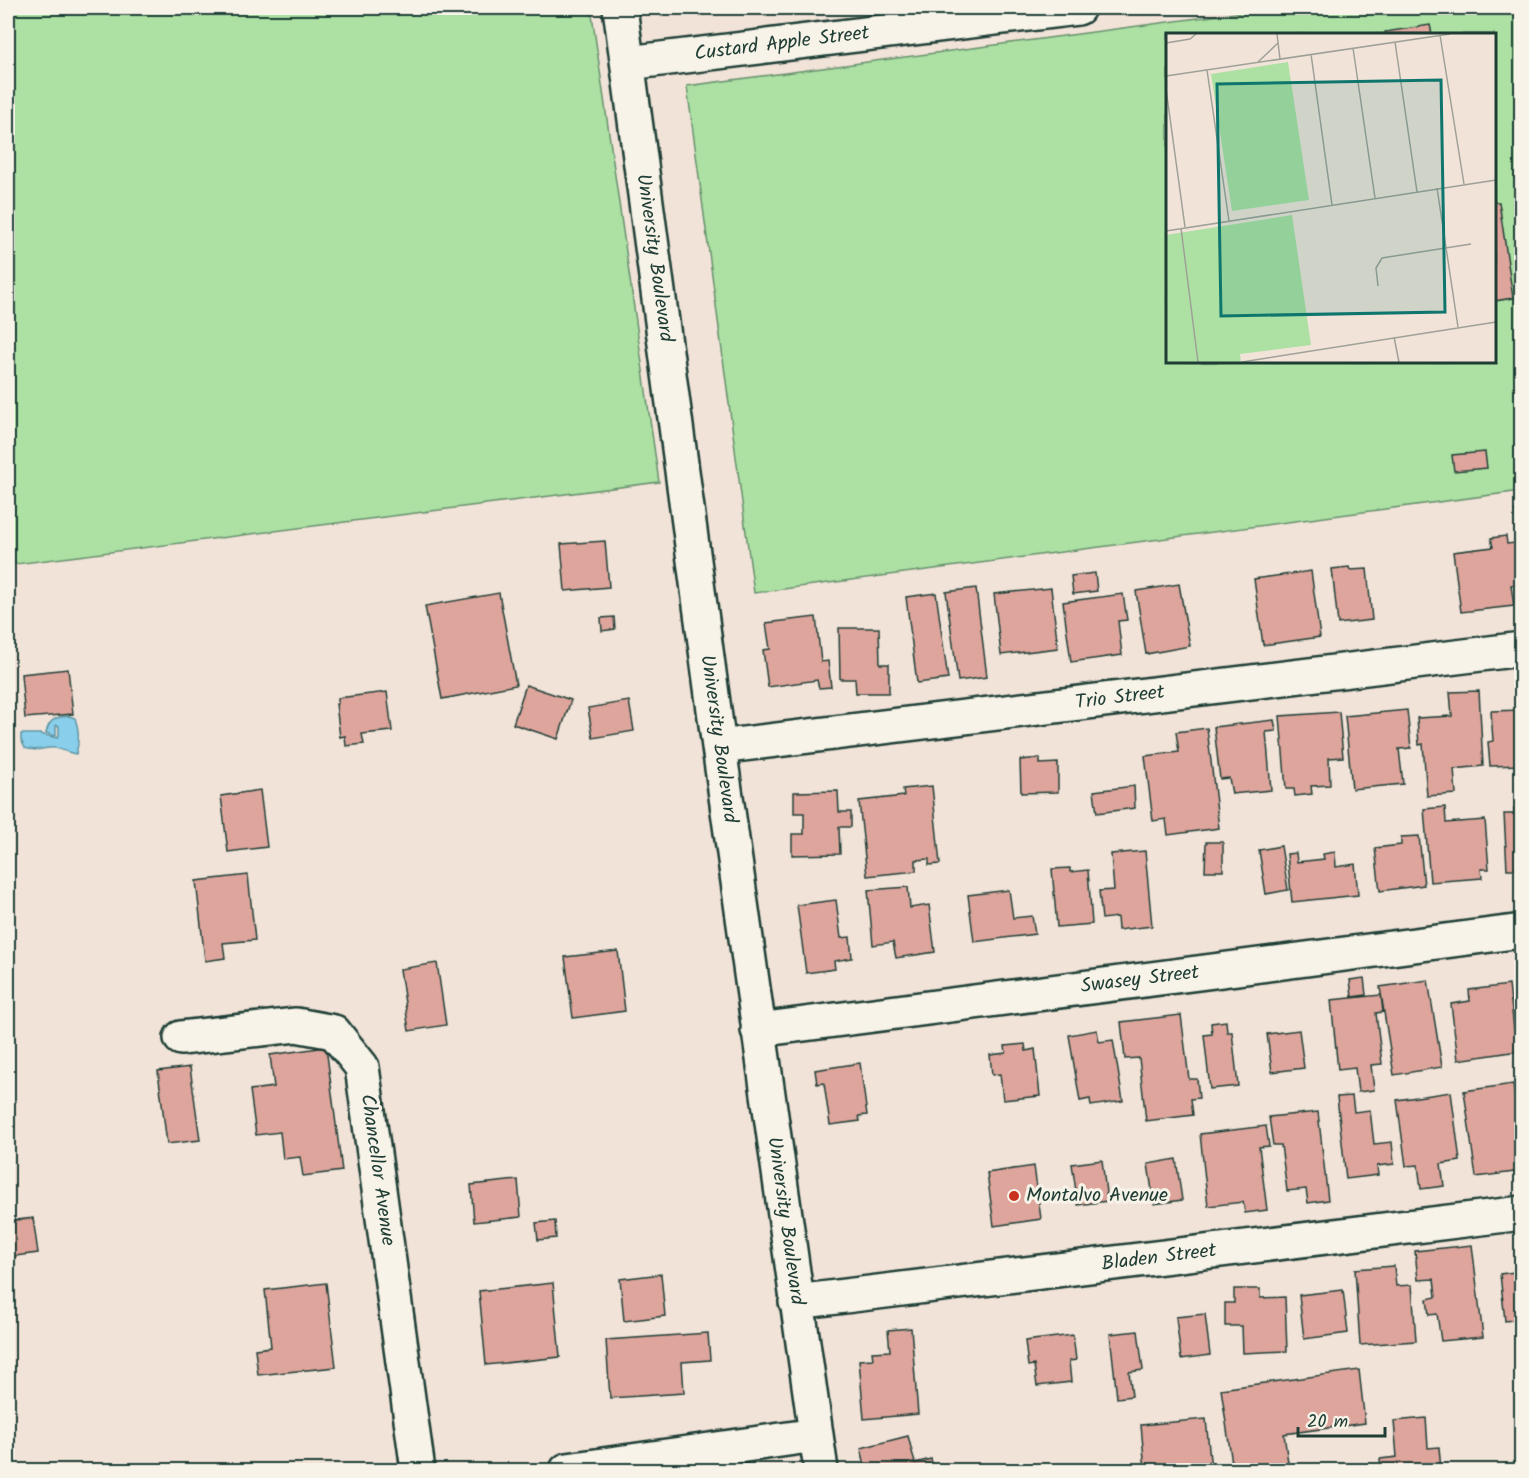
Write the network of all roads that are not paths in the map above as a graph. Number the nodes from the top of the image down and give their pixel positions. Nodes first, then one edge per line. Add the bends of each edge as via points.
1 (620, 8) edge
2 (1078, 8) edge
3 (628, 63) junction
4 (1521, 649) edge
5 (719, 747) junction
6 (1521, 931) edge
7 (758, 1030) junction
8 (181, 1038) dead end
9 (1521, 1213) edge
10 (796, 1302) junction
11 (816, 1435) junction
12 (418, 1470) edge
13 (567, 1470) edge
14 (821, 1470) edge

1 - 3 street, University Boulevard
2 - 3 street, Custard Apple Street
3 - 5 street, University Boulevard
4 - 5 street, Trio Street
5 - 7 street, University Boulevard
6 - 7 street, Swasey Street
7 - 10 street, University Boulevard
8 - 12 street, Chancellor Avenue via 296,1025 334,1032 362,1067
9 - 10 street, Bladen Street
10 - 11 street, University Boulevard
11 - 13 street
11 - 14 street, University Boulevard

